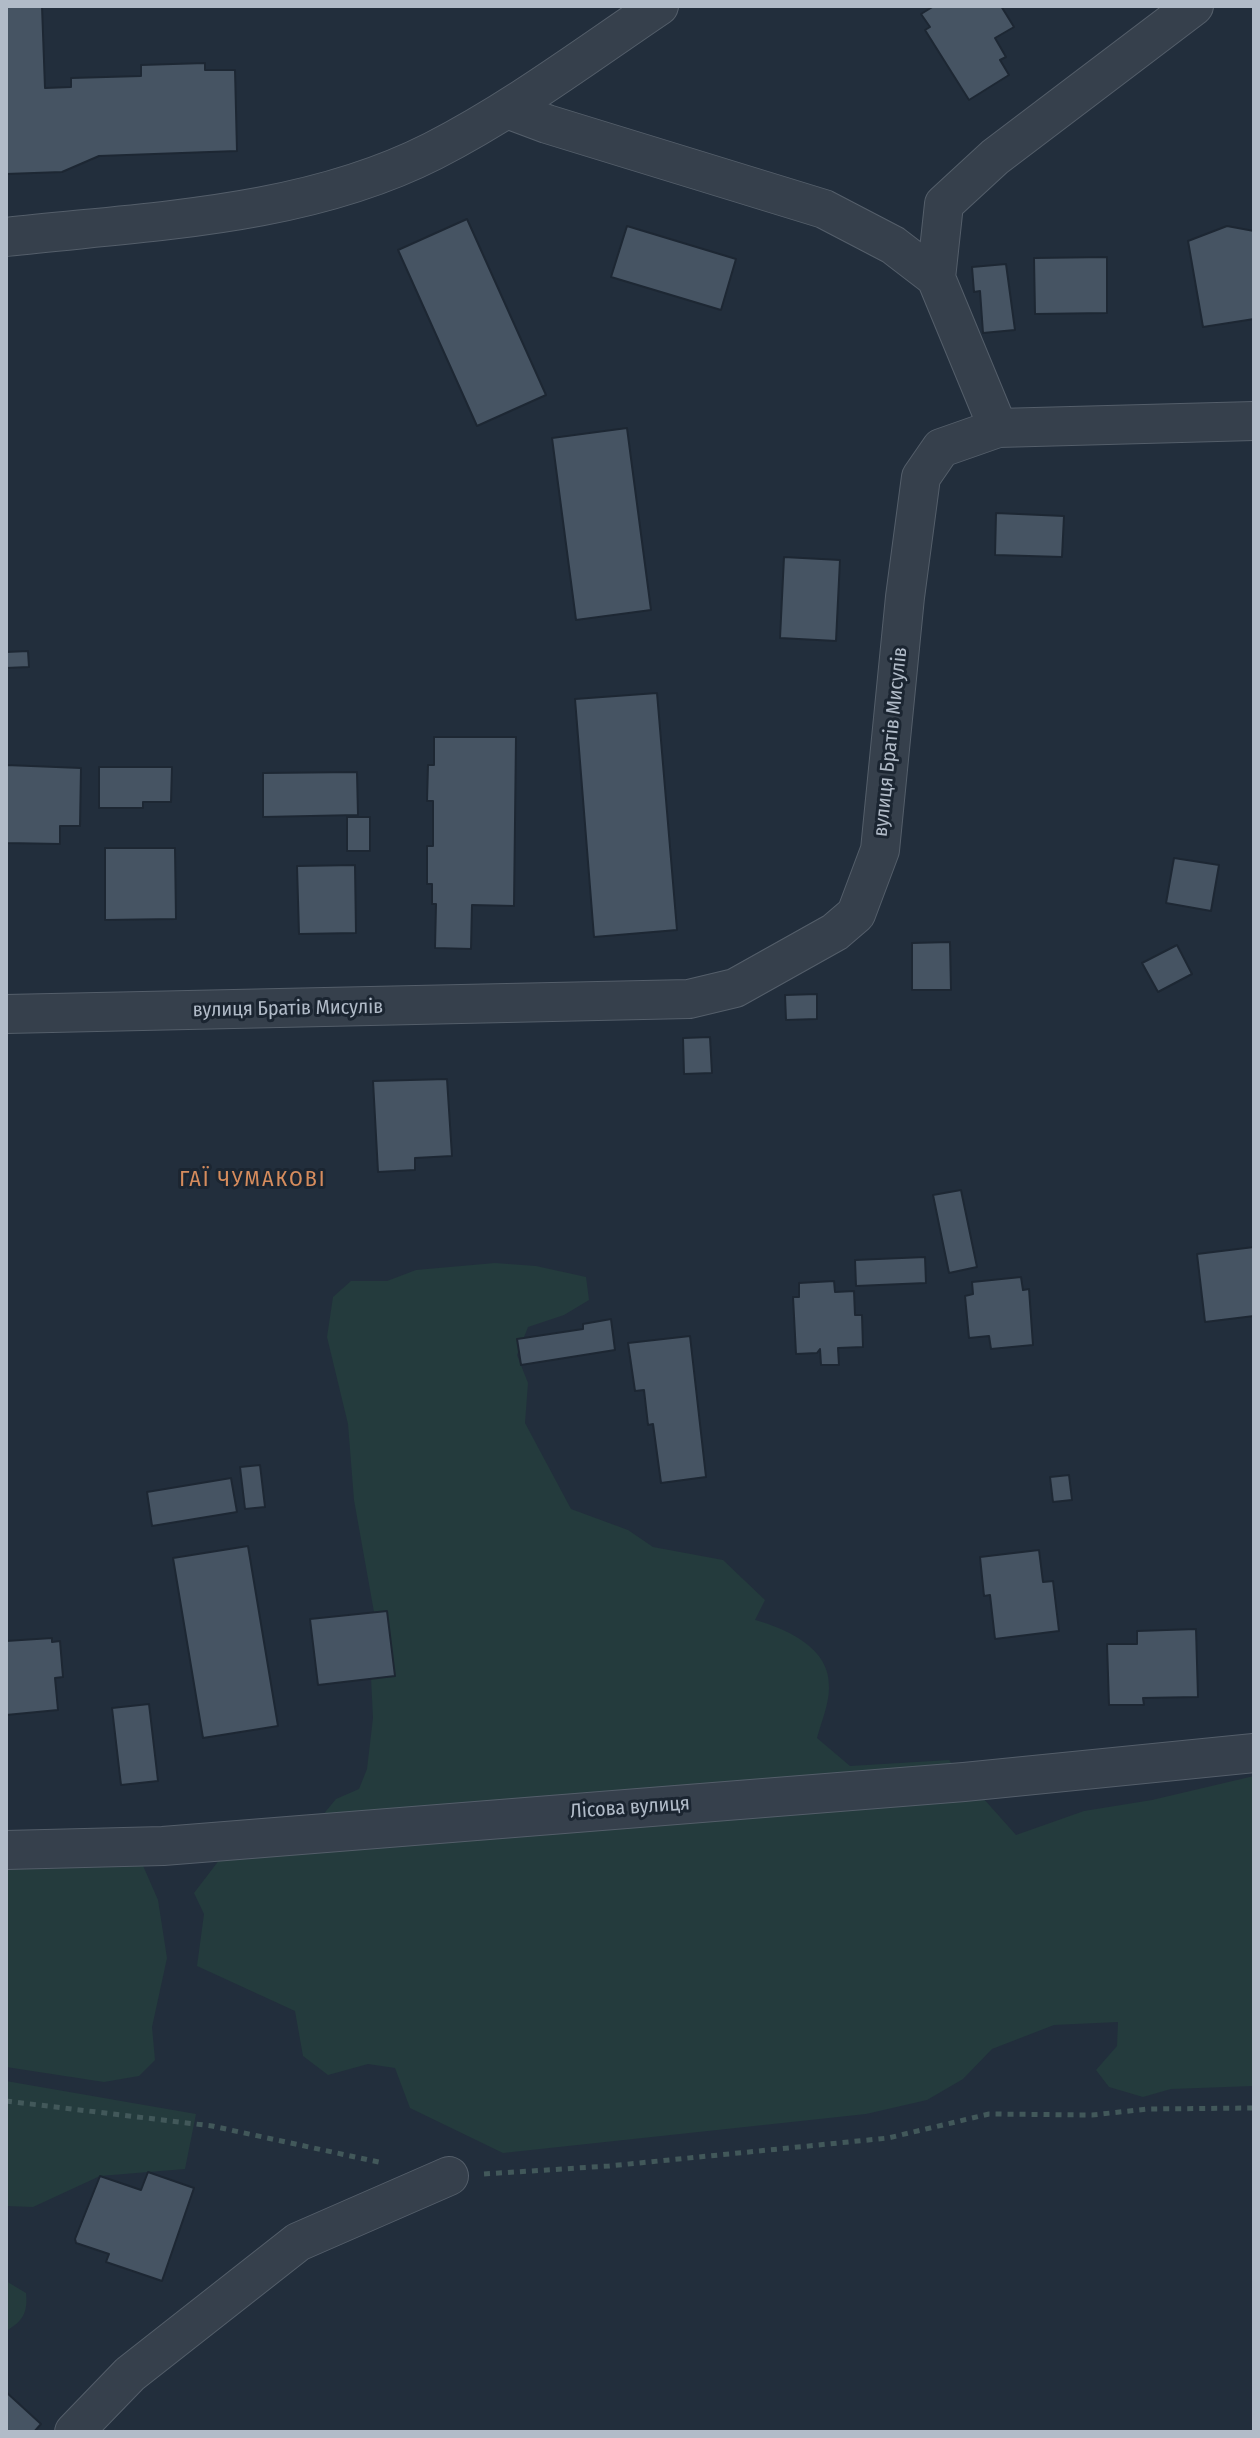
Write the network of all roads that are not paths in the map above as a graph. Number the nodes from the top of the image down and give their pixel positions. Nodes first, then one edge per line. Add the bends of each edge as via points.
1 (659, 6) edge
2 (1194, 6) edge
3 (507, 109) junction
4 (6, 237) edge
5 (936, 278) junction
6 (1254, 421) edge
7 (998, 428) junction
8 (6, 1014) edge
9 (1254, 1753) edge
10 (6, 1850) edge
11 (449, 2176) road end
12 (74, 2432) edge

1 - 3 street
2 - 5 street via 995,157 944,204
3 - 4 street via 431,152 357,181 253,209
3 - 5 street via 824,209 893,245
5 - 7 street
6 - 7 street, вулиця Братів Мисулів
7 - 8 street, вулиця Братів Мисулів via 941,448 921,477 880,850 856,914 835,932 735,988 689,999
9 - 10 street, Лісова вулиця via 964,1782 163,1846
11 - 12 street via 298,2242 130,2374

